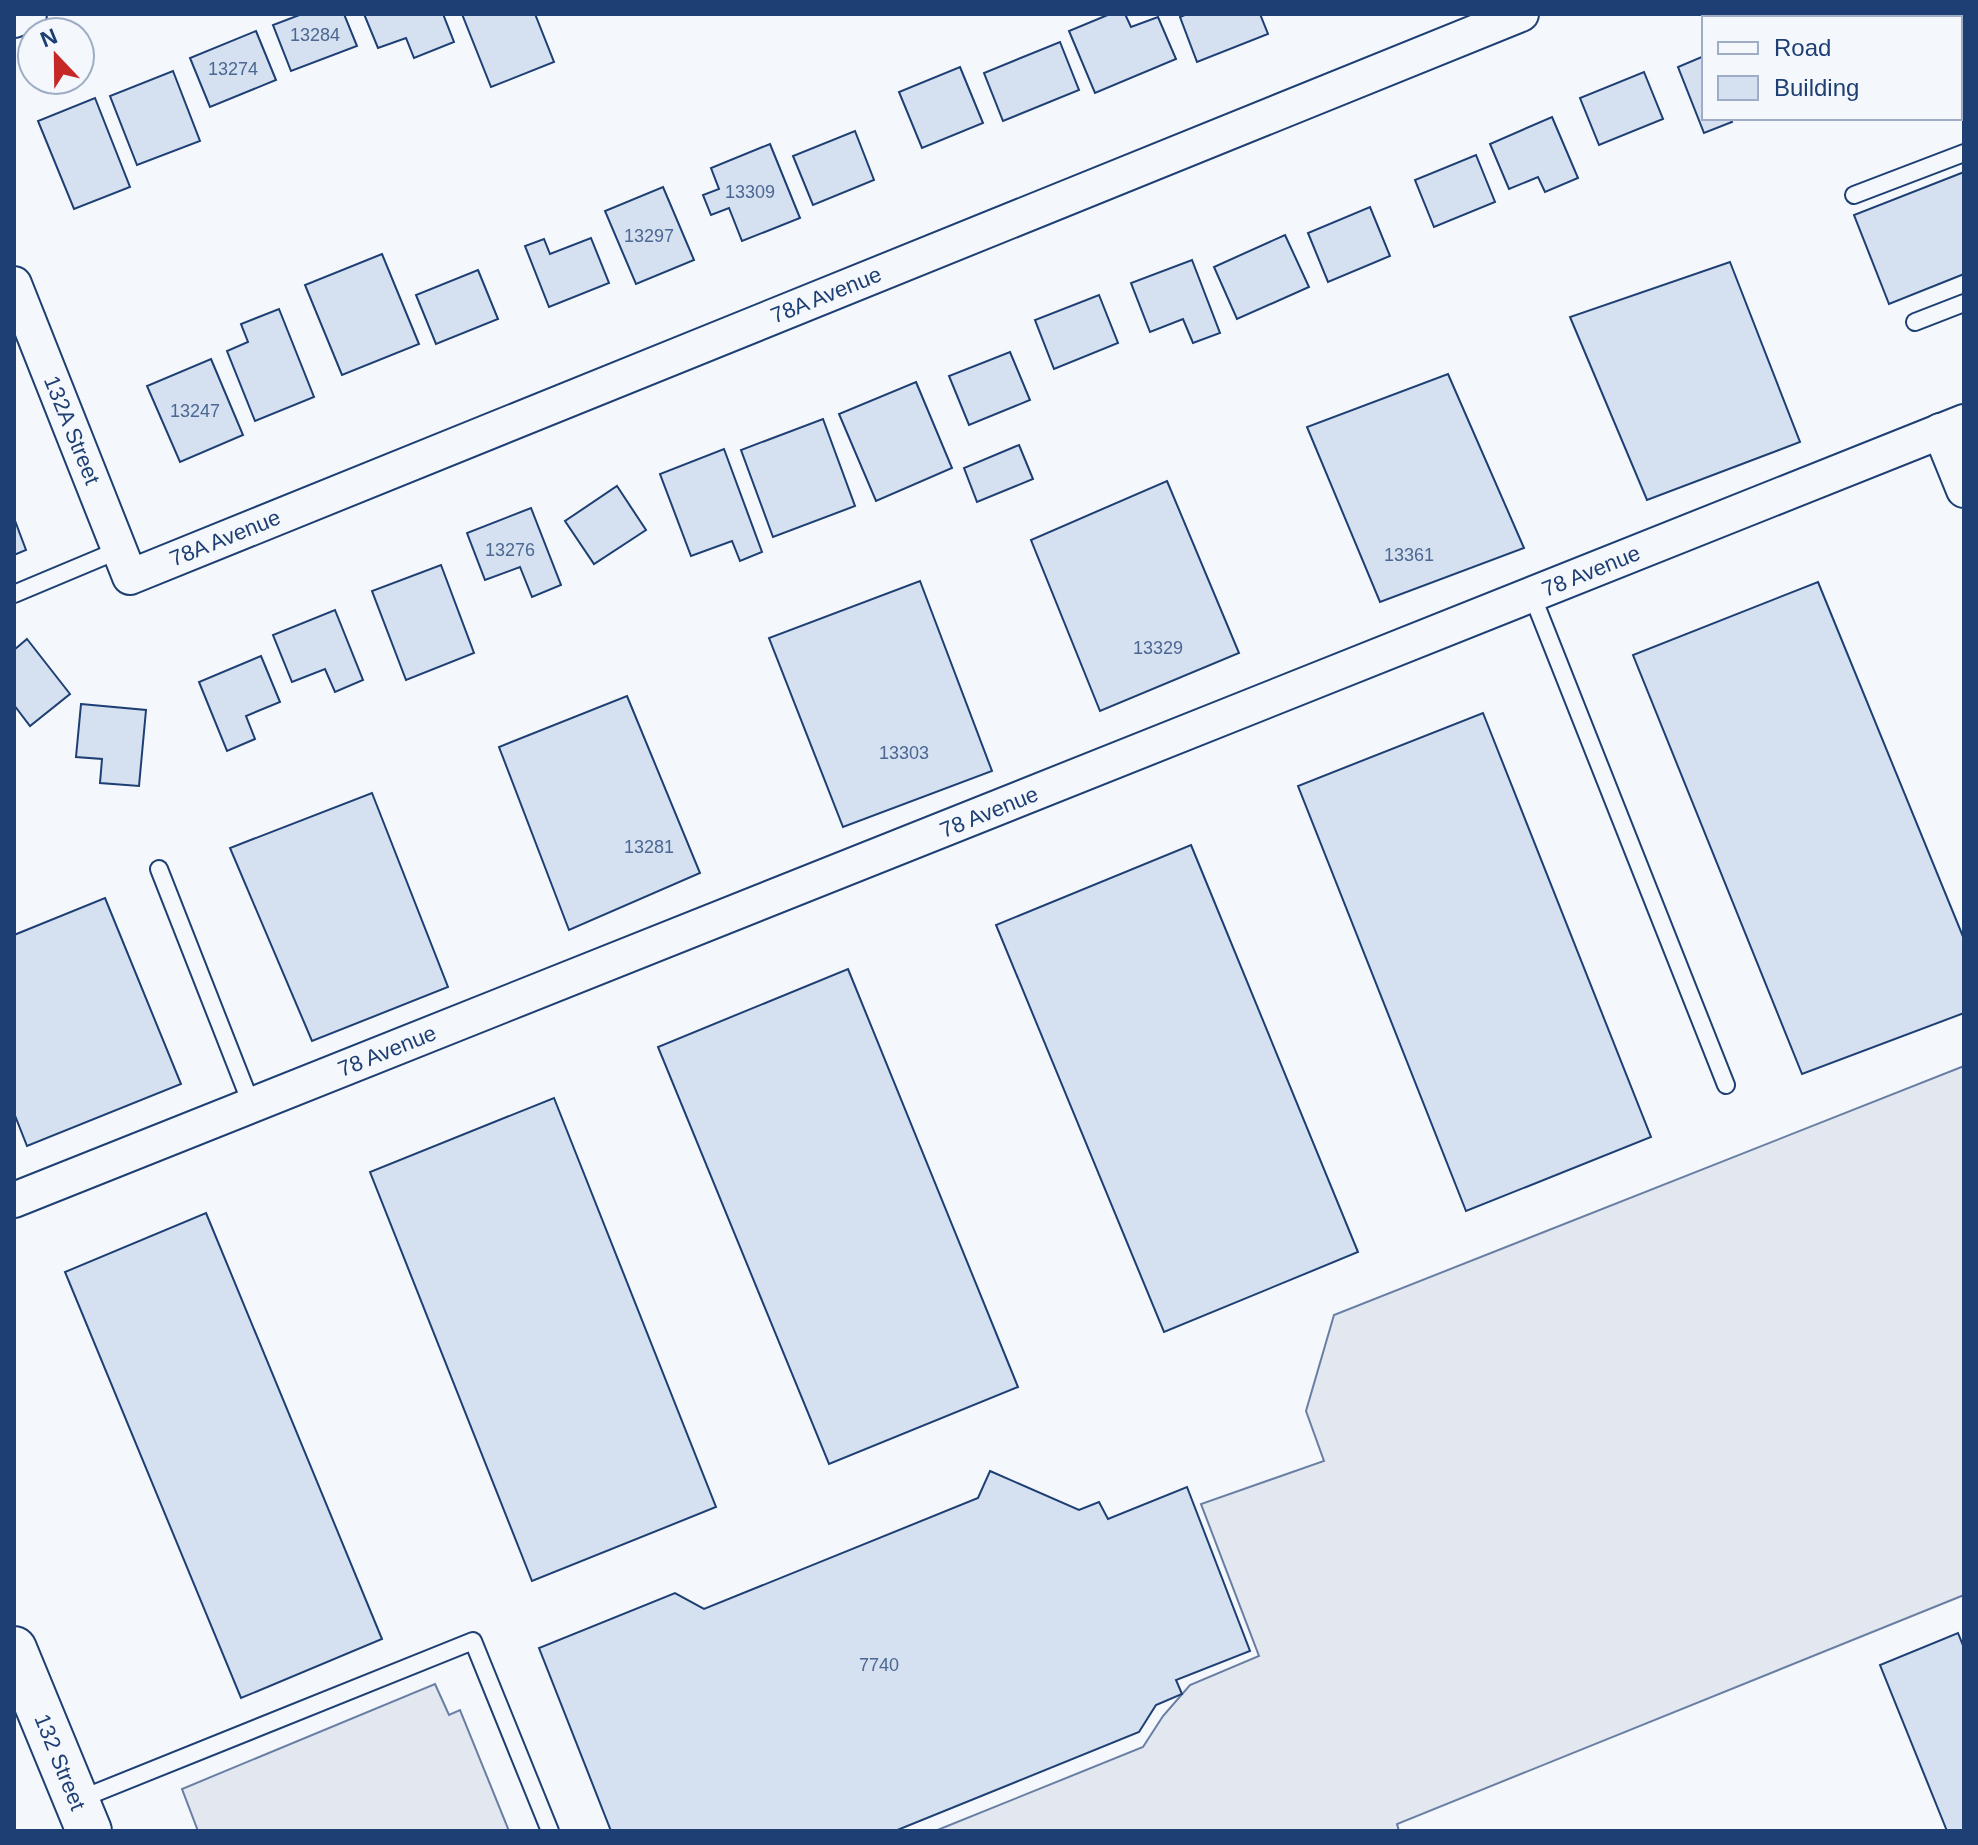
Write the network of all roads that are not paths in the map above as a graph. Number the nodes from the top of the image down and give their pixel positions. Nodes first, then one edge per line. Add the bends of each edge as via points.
1 (29, 14) edge
2 (1521, 14) edge
3 (14, 20) edge
4 (1964, 153) edge
5 (1854, 195) dead end
6 (14, 284) edge
7 (1964, 303) edge
8 (1915, 322) dead end
9 (1952, 427) edge
10 (1964, 490) edge
11 (124, 563) junction
12 (14, 594) edge
13 (1532, 595) junction
14 (159, 869) dead end
15 (1726, 1085) dead end
16 (252, 1106) junction
17 (14, 1200) edge
18 (19, 1675) edge
19 (82, 1816) edge
20 (550, 1831) edge

1 - 3 street
2 - 11 street, 78A Avenue
4 - 5 lane
6 - 11 street, 132A Street
7 - 8 lane
9 - 10 street
9 - 13 street, 78 Avenue
11 - 12 lane
13 - 15 lane
13 - 16 street, 78 Avenue
14 - 16 lane
16 - 17 street, 78 Avenue
18 - 19 main road, 132 Street
19 - 20 lane via 473,1641

